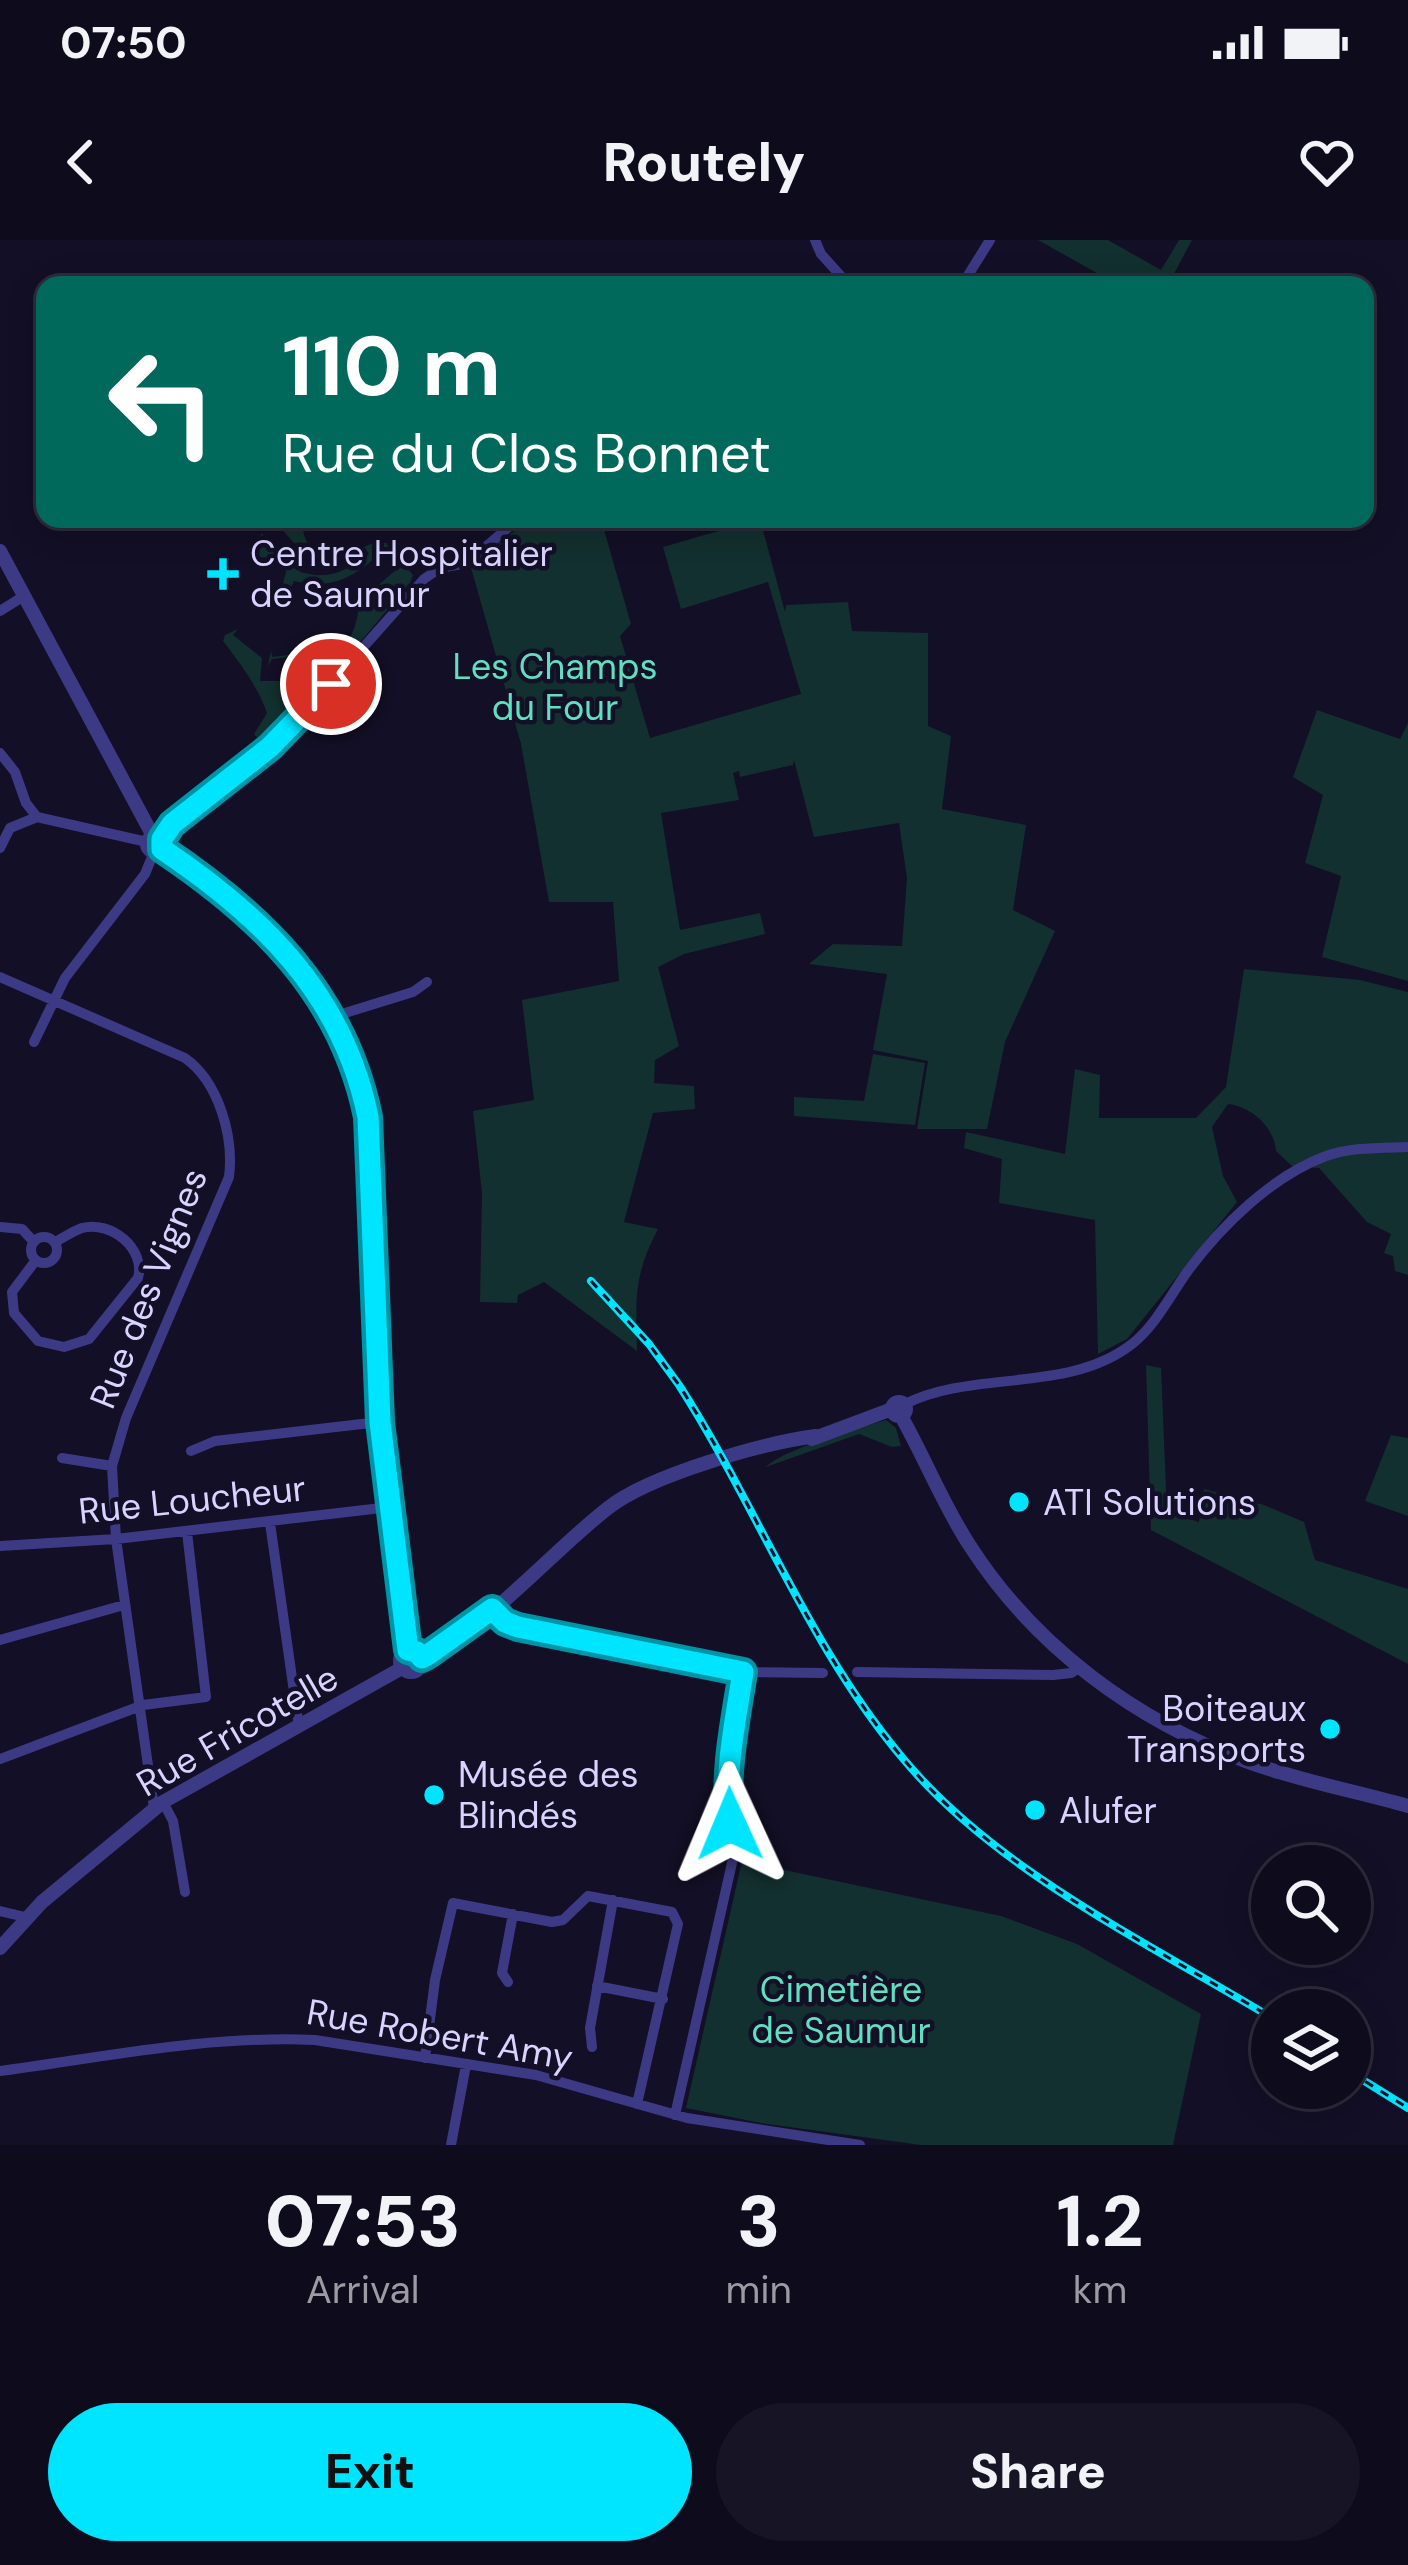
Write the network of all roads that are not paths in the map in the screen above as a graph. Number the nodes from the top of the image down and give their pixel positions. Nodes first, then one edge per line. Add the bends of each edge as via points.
1 (815, 240) edge
2 (990, 240) edge
3 (841, 276) edge
4 (968, 276) edge
5 (508, 528) edge
6 (0, 551) edge
7 (24, 596) junction
8 (0, 610) edge
9 (0, 753) edge
10 (30, 817) junction
11 (156, 843) junction
12 (0, 848) edge
13 (0, 977) edge
14 (427, 982) dead end
15 (52, 998) junction
16 (332, 1017) junction
17 (34, 1042) dead end
18 (1408, 1148) edge
19 (0, 1227) edge
20 (34, 1242) junction
21 (55, 1242) junction
22 (36, 1260) junction
23 (899, 1410) junction
24 (380, 1422) junction
25 (190, 1451) dead end
26 (62, 1458) dead end
27 (112, 1466) junction
28 (390, 1507) junction
29 (270, 1522) junction
30 (187, 1532) junction
31 (116, 1539) junction
32 (0, 1546) edge
33 (124, 1605) junction
34 (492, 1609) junction
35 (0, 1640) edge
36 (415, 1654) junction
37 (1078, 1668) junction
38 (743, 1672) junction
39 (823, 1672) dead end
40 (857, 1672) dead end
41 (138, 1707) junction
42 (299, 1727) junction
43 (0, 1759) edge
44 (158, 1805) junction
45 (1408, 1806) edge
46 (185, 1892) dead end
47 (614, 1900) junction
48 (0, 1911) edge
49 (513, 1914) junction
50 (26, 1917) junction
51 (0, 1948) edge
52 (508, 1982) dead end
53 (597, 1986) junction
54 (663, 1999) junction
55 (592, 2047) dead end
56 (425, 2058) junction
57 (466, 2065) junction
58 (0, 2071) edge
59 (637, 2104) junction
60 (675, 2115) junction
61 (794, 2141) edge
62 (451, 2145) edge
63 (860, 2145) edge

1 - 3 street
2 - 4 street
5 - 11 street via 467,563 424,578 304,714
6 - 7 street
7 - 8 street
7 - 11 street
9 - 10 street
10 - 11 street
10 - 12 street via 10,828
11 - 15 street via 145,874
11 - 16 street via 275,940
13 - 15 street, Rue des Vignes
14 - 16 street
15 - 17 street
15 - 27 street, Rue des Vignes via 194,1064 214,1095 231,1152 223,1193
16 - 24 street via 368,1117
18 - 23 street via 1324,1157 1274,1187 1216,1237 1144,1333 1120,1352 1049,1374 944,1389
19 - 20 street via 22,1229
20 - 21 street
20 - 22 street
21 - 22 street via 52,1261
21 - 22 street via 97,1228 137,1252 138,1278 89,1339 64,1347 38,1341 14,1313 12,1292
23 - 34 street via 653,1485 608,1508
23 - 37 street via 970,1546
24 - 25 street via 215,1441
24 - 28 street
26 - 27 street
27 - 31 street, Rue des Vignes
28 - 29 street, Rue Loucheur
28 - 36 street
29 - 30 street, Rue Loucheur
29 - 42 street
30 - 31 street, Rue Loucheur
30 - 41 street via 208,1690 196,1700
31 - 32 street, Rue Loucheur
31 - 33 street, Rue des Vignes
33 - 35 street
33 - 41 street, Rue des Vignes
34 - 36 street
34 - 38 street via 518,1627
36 - 42 street, Rue Fricotelle
37 - 40 street via 1053,1675
37 - 45 street via 1212,1748
38 - 39 street
38 - 60 street via 727,1794 734,1854
41 - 43 street
41 - 44 street, Rue des Vignes
42 - 44 street, Rue Fricotelle
44 - 46 street, Rue des Vignes via 172,1821
44 - 50 street, Rue Fricotelle
47 - 49 street via 583,1897 558,1922
47 - 53 street
47 - 54 street via 677,1916
48 - 50 street
49 - 52 street via 502,1973
49 - 56 street via 460,1903 449,1908
50 - 51 street, Rue Fricotelle
53 - 54 street
53 - 55 street
54 - 59 street
56 - 57 street, Rue Robert Amy
56 - 58 street, Rue Robert Amy via 281,2038
57 - 59 street, Rue Robert Amy via 536,2074
57 - 62 street
59 - 60 street, Rue Robert Amy
60 - 61 street, Rue Robert Amy
61 - 63 street, Rue Robert Amy

